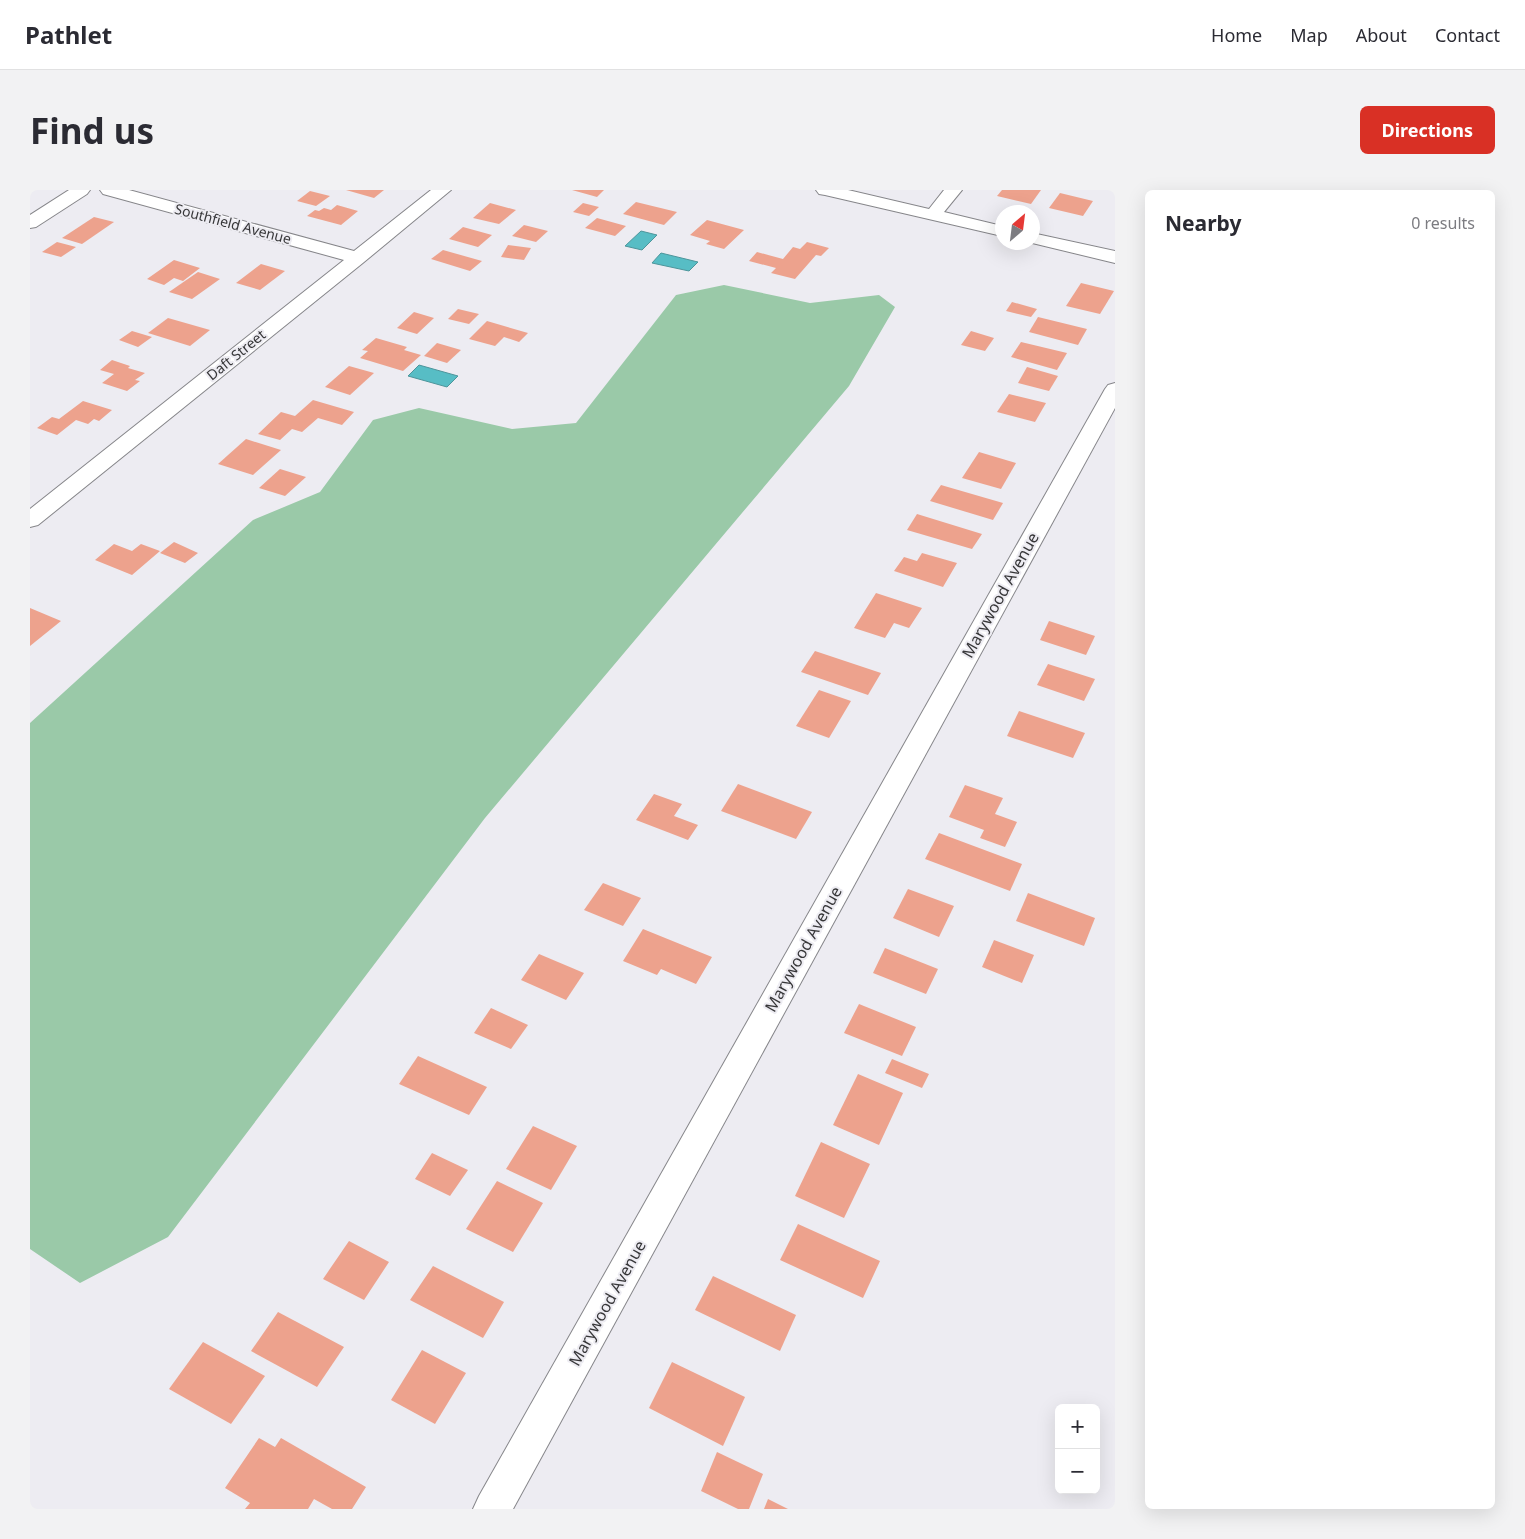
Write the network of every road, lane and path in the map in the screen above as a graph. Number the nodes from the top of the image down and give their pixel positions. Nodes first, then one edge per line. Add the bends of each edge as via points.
1 (81, 190) edge
2 (109, 190) edge
3 (442, 190) edge
4 (825, 190) edge
5 (953, 190) edge
6 (932, 215) junction
7 (30, 223) edge
8 (995, 229) edge
9 (1040, 240) edge
10 (358, 258) junction
11 (1115, 258) edge
12 (1115, 389) edge
13 (30, 520) edge
14 (492, 1509) edge

1 - 7 street
2 - 10 street, Southfield Avenue
3 - 10 street, Daft Street
4 - 6 street
5 - 6 street
6 - 8 street
9 - 11 street
10 - 13 street, Daft Street
12 - 14 street, Marywood Avenue

